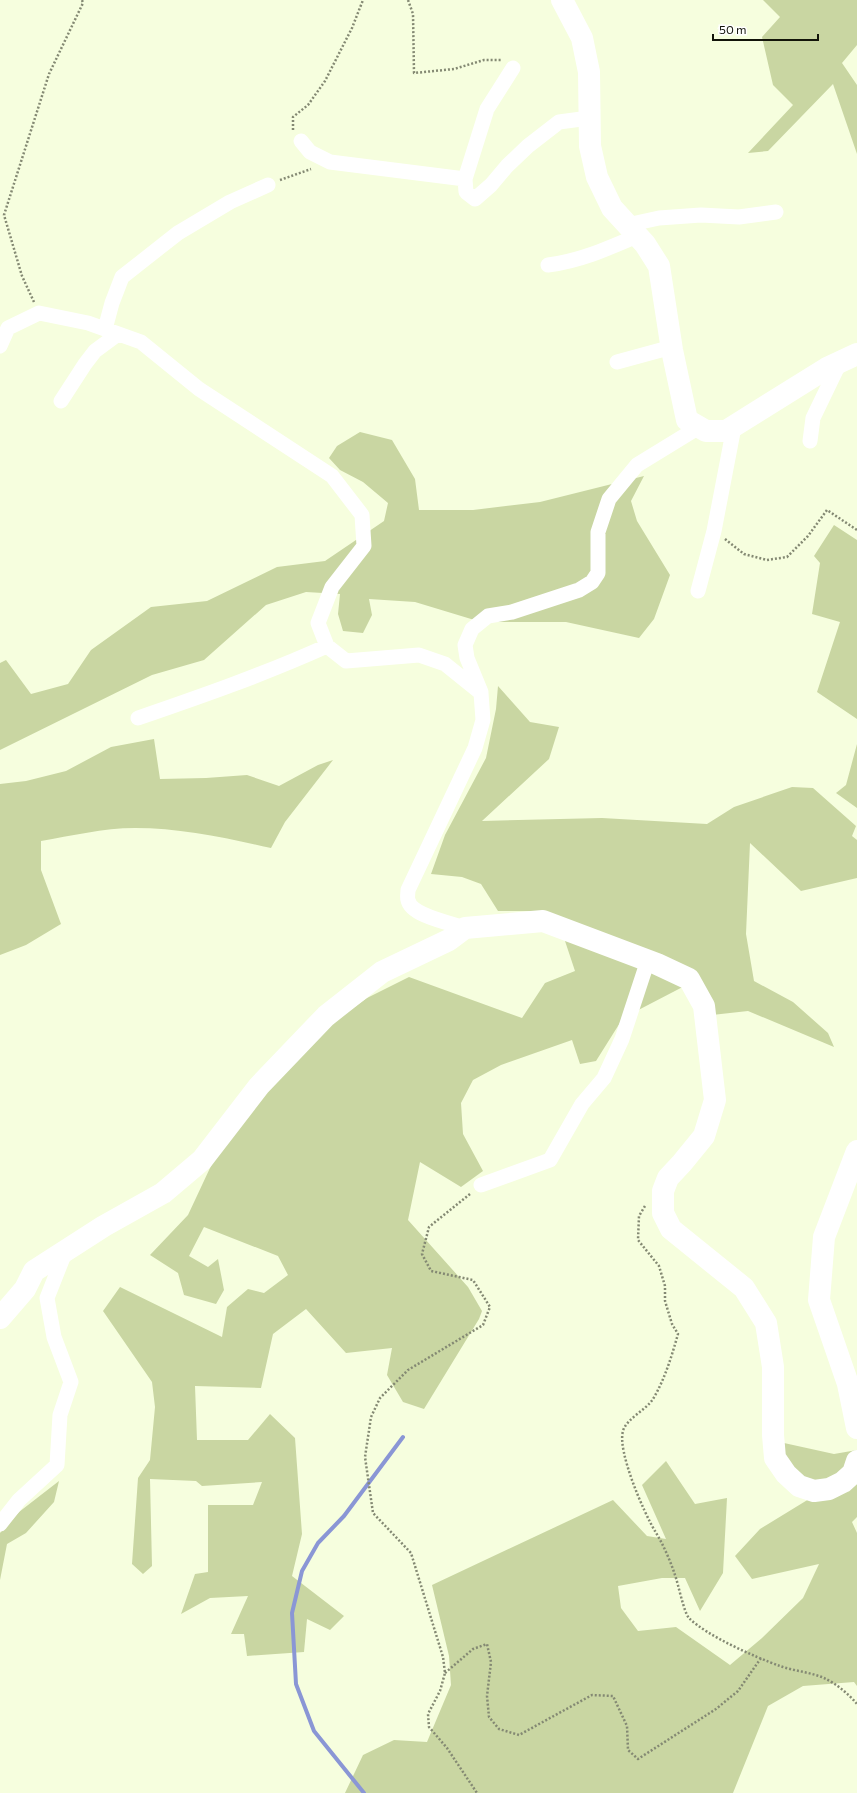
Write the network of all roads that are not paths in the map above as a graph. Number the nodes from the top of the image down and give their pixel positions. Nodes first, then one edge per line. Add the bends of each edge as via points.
1 (562, 0) edge
2 (513, 68) road end
3 (589, 118) junction
4 (301, 141) road end
5 (465, 180) junction
6 (268, 185) road end
7 (776, 212) dead end
8 (632, 230) junction
9 (548, 265) dead end
10 (112, 332) junction
11 (0, 346) edge
12 (672, 347) junction
13 (849, 358) edge
14 (617, 362) dead end
15 (61, 402) dead end
16 (699, 427) junction
17 (734, 427) junction
18 (810, 441) dead end
19 (698, 591) dead end
20 (327, 646) junction
21 (482, 693) junction
22 (138, 718) dead end
23 (465, 928) junction
24 (648, 960) junction
25 (857, 1151) edge
26 (481, 1185) road end
27 (66, 1250) junction
28 (0, 1318) edge
29 (857, 1428) edge
30 (857, 1461) edge
31 (0, 1524) edge

1 - 3 street via 582,38 589,72
2 - 5 street via 487,109
3 - 5 street via 560,122 528,146 475,199 466,192
3 - 8 street via 590,146 597,177 612,208
4 - 5 street via 310,152 330,162
6 - 10 street via 230,202 178,233 122,277 112,303
7 - 8 street via 739,217 673,217
8 - 9 street via 600,252
8 - 12 street via 659,266
10 - 11 street via 88,323 39,313 8,328
10 - 15 street via 85,364
10 - 20 street via 141,342 199,389 332,476 362,515 364,546 332,587 318,623
12 - 14 street
12 - 16 street via 687,420
13 - 17 street via 827,368
13 - 18 street via 814,418
16 - 17 street via 706,431 726,431
16 - 21 street via 637,465 609,499 598,532 598,573 592,582 579,590 512,612 488,616 472,629 465,645 467,658
17 - 19 street via 714,531
20 - 21 street via 346,661 419,656 445,664
20 - 22 street via 232,686
21 - 23 street via 483,720 475,748 408,890 408,901 414,910
23 - 24 street via 543,920
23 - 27 street via 449,940 382,972 326,1016 259,1086 202,1160 163,1193
24 - 26 street via 622,1039 604,1078 582,1104 550,1160
24 - 30 street via 690,979 704,1006 715,1100 704,1136 668,1178 663,1191 663,1213 671,1229 744,1288 766,1323 773,1367 772,1435 775,1458 786,1474 799,1486 814,1491 829,1489 853,1473
25 - 29 street via 824,1237 819,1300 848,1384
27 - 28 street via 34,1271 25,1289
27 - 31 street via 47,1298 54,1337 71,1382 60,1415 57,1465 19,1500

